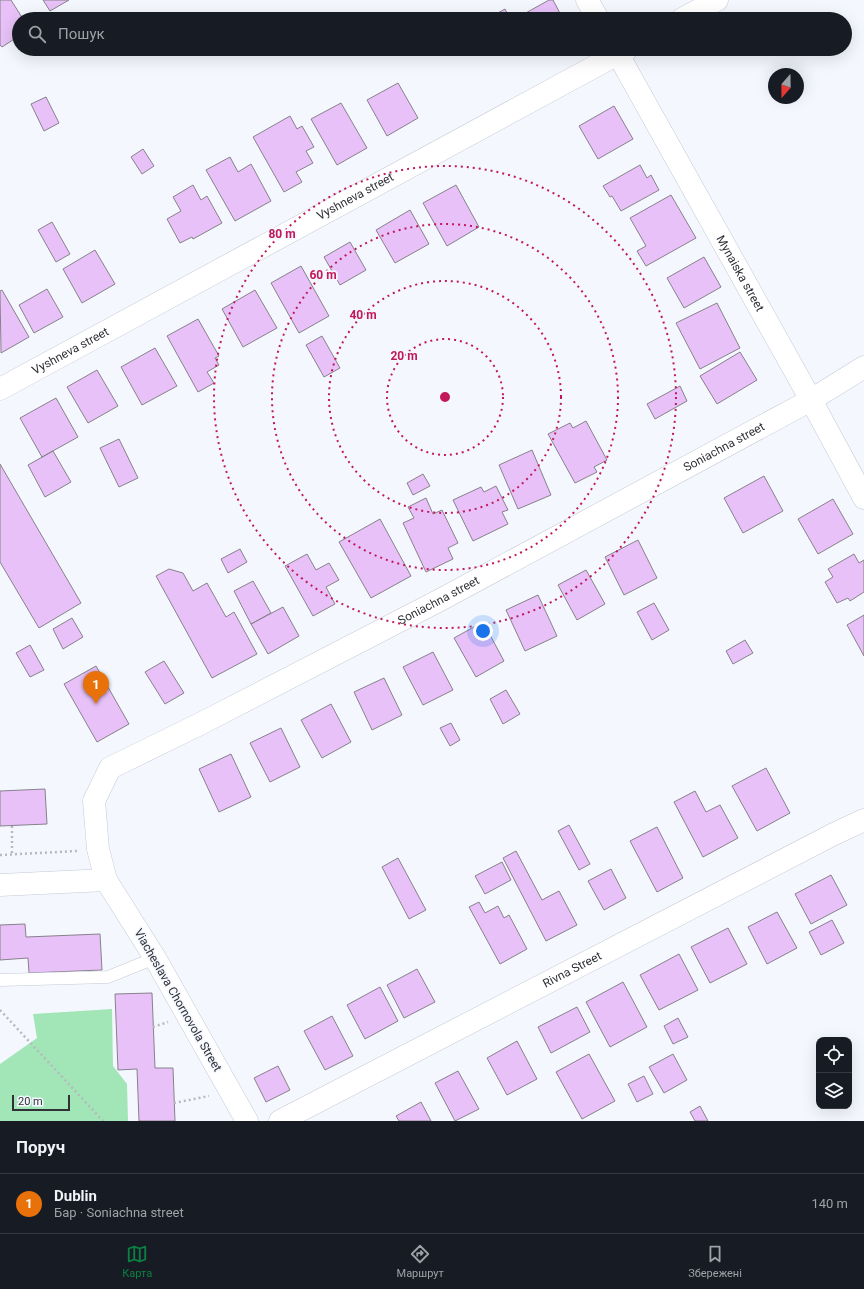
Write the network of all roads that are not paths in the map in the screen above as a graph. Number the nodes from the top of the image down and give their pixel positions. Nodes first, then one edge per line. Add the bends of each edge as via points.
1 (587, 0) edge
2 (717, 0) edge
3 (594, 12) edge
4 (695, 12) edge
5 (611, 56) edge
6 (623, 56) edge
7 (864, 367) edge
8 (0, 389) edge
9 (811, 400) junction
10 (864, 498) edge
11 (864, 820) edge
12 (106, 880) junction
13 (0, 885) edge
14 (156, 958) junction
15 (0, 980) edge
16 (247, 1121) edge
17 (280, 1121) edge

1 - 3 street
2 - 4 street
5 - 8 street, Vyshneva street
6 - 9 street, Mynaiska street
7 - 9 street, Soniachna street
9 - 10 street, Mynaiska street
9 - 12 street, Soniachna street via 442,599 110,768 94,801 98,850
11 - 17 street, Rivna Street
12 - 13 street
12 - 14 street, Viacheslava Chornovola Street
14 - 15 lane via 108,977
14 - 16 street, Viacheslava Chornovola Street

